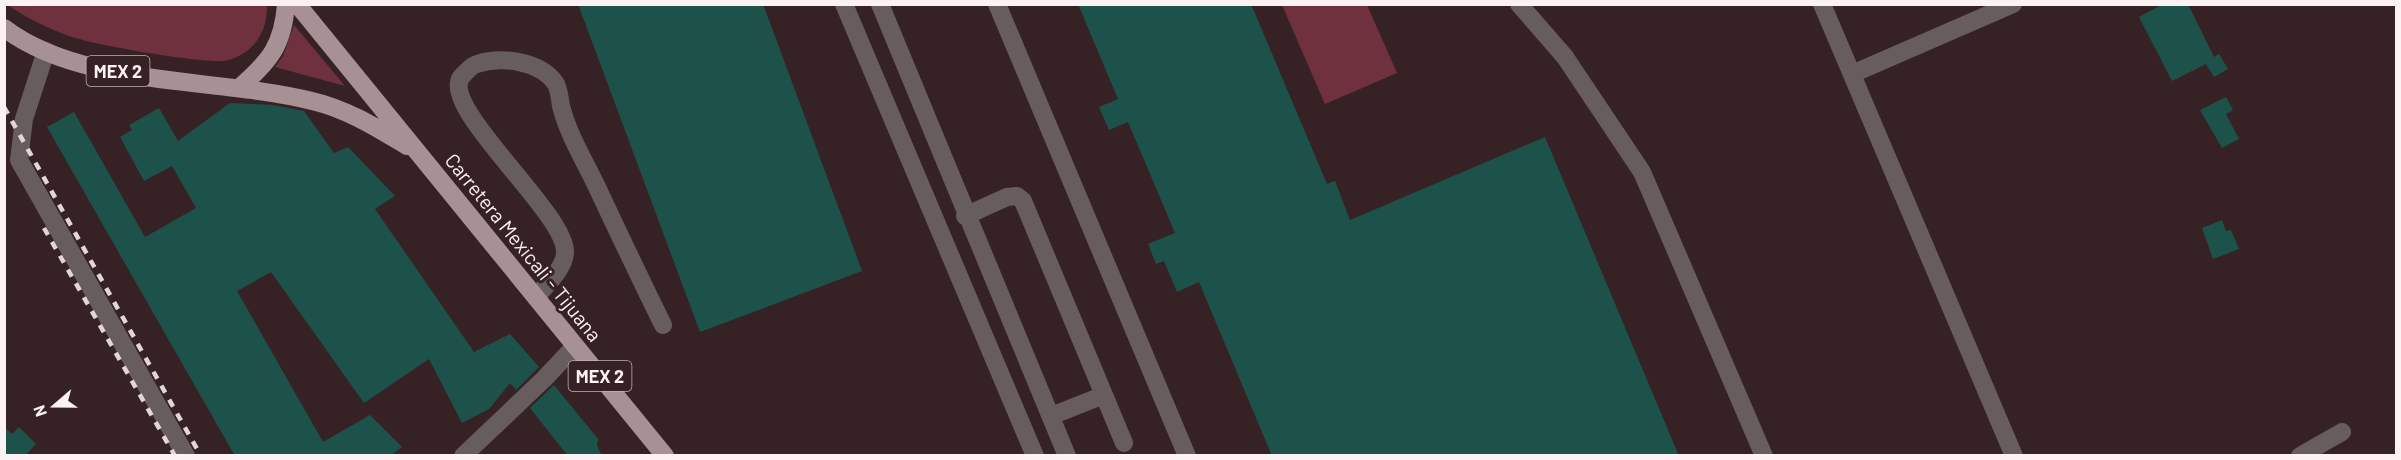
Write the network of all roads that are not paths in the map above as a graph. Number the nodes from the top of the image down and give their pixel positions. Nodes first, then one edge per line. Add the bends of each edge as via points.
1 (286, 4) edge
2 (297, 4) edge
3 (843, 4) edge
4 (880, 4) edge
5 (997, 4) edge
6 (1519, 4) edge
7 (1822, 4) edge
8 (2013, 4) edge
9 (4, 28) edge
10 (46, 51) junction
11 (1852, 74) junction
12 (240, 87) junction
13 (417, 151) junction
14 (965, 216) junction
15 (536, 297) junction
16 (663, 325) dead end
17 (575, 346) junction
18 (1104, 395) junction
19 (1051, 416) junction
20 (2342, 432) dead end
21 (1124, 443) dead end
22 (186, 456) edge
23 (463, 456) edge
24 (665, 456) edge
25 (1035, 456) edge
26 (1067, 456) edge
27 (1187, 456) edge
28 (1764, 456) edge
29 (2014, 456) edge
30 (2300, 456) edge

1 - 12 main road via 277,46 269,60
2 - 13 main road, Carretera Mexicali - Tijuana / MEX 2
3 - 25 lane
4 - 14 lane
5 - 27 lane
6 - 28 lane via 1565,57 1642,172
7 - 11 lane
8 - 11 lane
9 - 10 main road, Carretera Mexicali - Tijuana / MEX 2
10 - 12 main road, Carretera Mexicali - Tijuana / MEX 2 via 79,65
10 - 22 lane via 24,119 19,160
11 - 29 lane
12 - 13 main road, Carretera Mexicali - Tijuana / MEX 2 via 344,111
13 - 15 main road, Carretera Mexicali - Tijuana / MEX 2
14 - 18 lane via 1007,197 1017,196 1023,201
14 - 19 lane
15 - 16 lane via 558,271 566,253 562,234 468,112 458,91 460,78 476,64 505,61 536,66 556,85 563,114 579,150
15 - 17 main road, Carretera Mexicali - Tijuana / MEX 2
17 - 23 lane
17 - 24 main road, Carretera Mexicali - Tijuana / MEX 2
18 - 19 lane
18 - 21 lane
19 - 26 lane
20 - 30 lane

